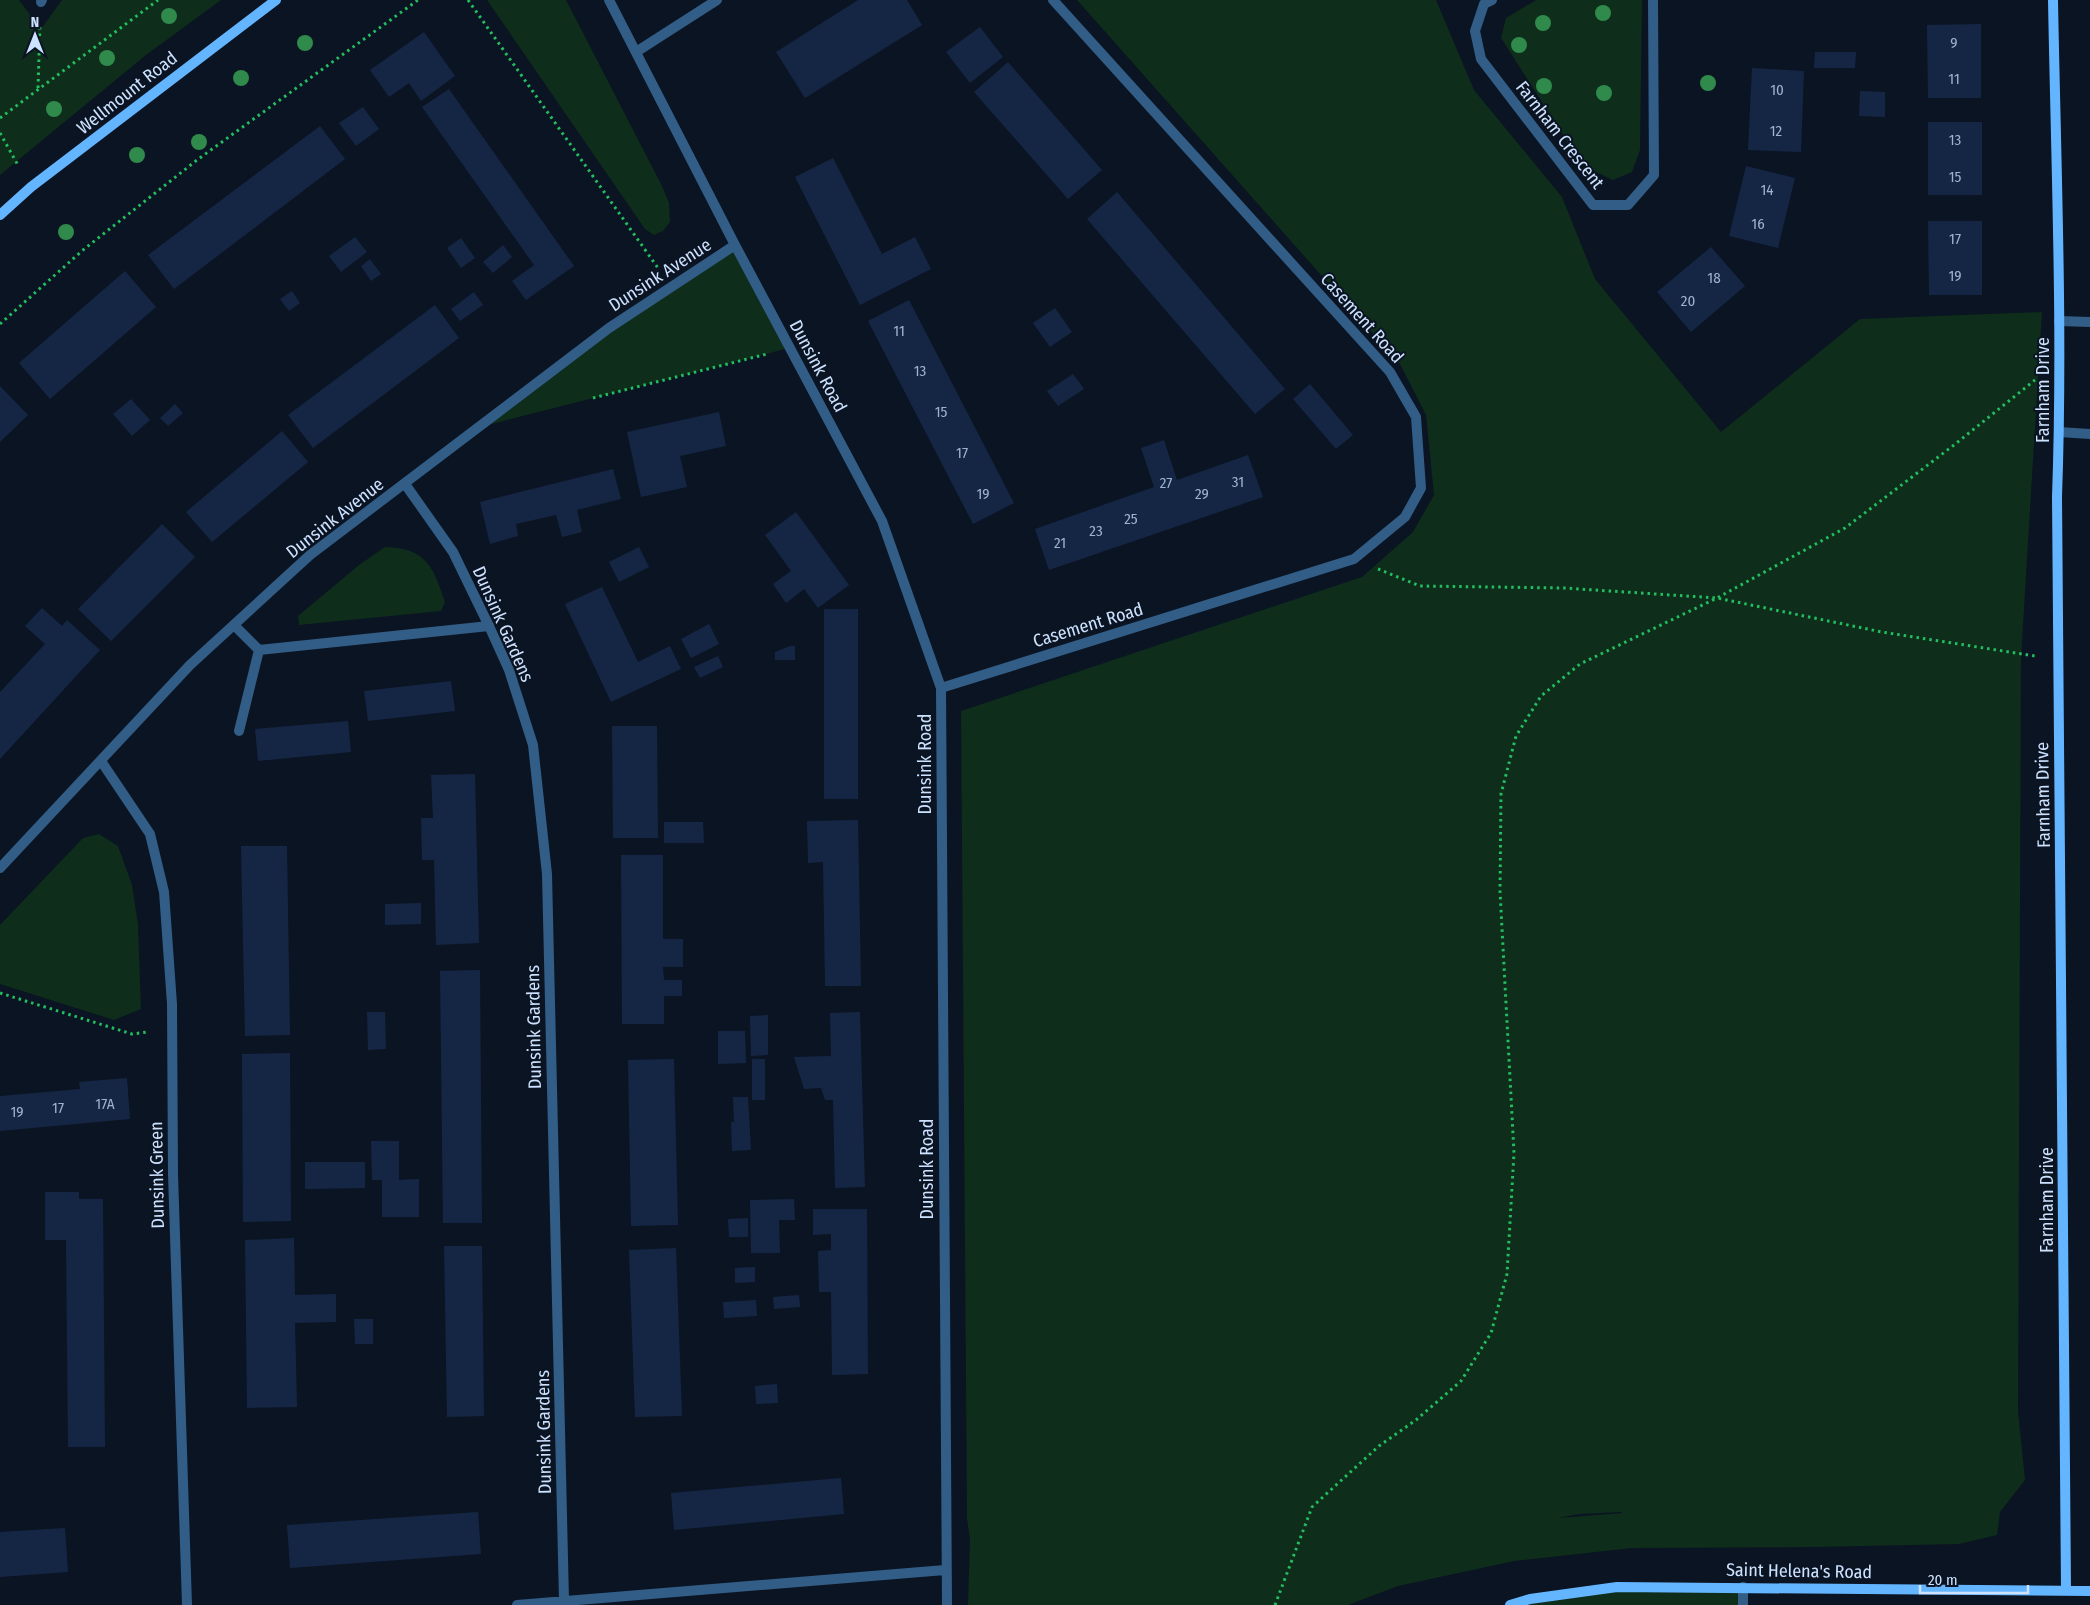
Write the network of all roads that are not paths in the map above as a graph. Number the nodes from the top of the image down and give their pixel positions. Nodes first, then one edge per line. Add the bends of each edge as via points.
1 (276, 0) edge
2 (609, 0) edge
3 (717, 0) edge
4 (1053, 0) edge
5 (1492, 0) edge
6 (1653, 0) edge
7 (2054, 0) edge
8 (636, 52) junction
9 (0, 215) edge
10 (735, 245) junction
11 (2059, 321) junction
12 (2090, 322) edge
13 (2059, 432) junction
14 (2090, 434) edge
15 (405, 484) junction
16 (234, 625) junction
17 (489, 626) junction
18 (259, 650) junction
19 (941, 688) junction
20 (239, 732) dead end
21 (101, 761) junction
22 (0, 868) edge
23 (945, 1570) junction
24 (1743, 1587) junction
25 (2066, 1590) junction
26 (2090, 1591) edge
27 (564, 1600) junction
28 (187, 1605) edge
29 (517, 1605) edge
30 (947, 1605) edge
31 (1510, 1605) edge
32 (1743, 1605) edge

1 - 9 street, Wellmount Road via 31,187
2 - 8 street, Dunsink Road
3 - 8 street
4 - 19 street, Casement Road via 1390,372 1416,417 1421,488 1405,517 1354,559
5 - 6 street, Farnham Crescent via 1484,4 1474,31 1481,59 1593,205 1628,205 1654,175
7 - 11 street, Farnham Drive
8 - 10 street, Dunsink Road
10 - 15 street, Dunsink Avenue via 609,328
10 - 19 street, Dunsink Road via 882,521
11 - 12 street
11 - 13 street, Farnham Drive
13 - 14 street
13 - 25 street, Farnham Drive
15 - 16 street, Dunsink Avenue via 310,555
15 - 17 street, Dunsink Gardens via 452,552
16 - 18 street
16 - 21 street, Dunsink Avenue via 190,665
17 - 18 street
17 - 27 street, Dunsink Gardens via 509,670 533,745 547,874
18 - 20 street
19 - 23 street, Dunsink Road
21 - 22 street, Dunsink Avenue
21 - 28 street, Dunsink Green via 150,834 164,892 172,1030 173,1174
23 - 27 street
23 - 30 street, Dunsink Road
24 - 25 street, Saint Helena's Road
24 - 31 street, Saint Helena's Road via 1617,1587 1530,1599
24 - 32 street
25 - 26 street, Saint Helena's Road
27 - 29 street

